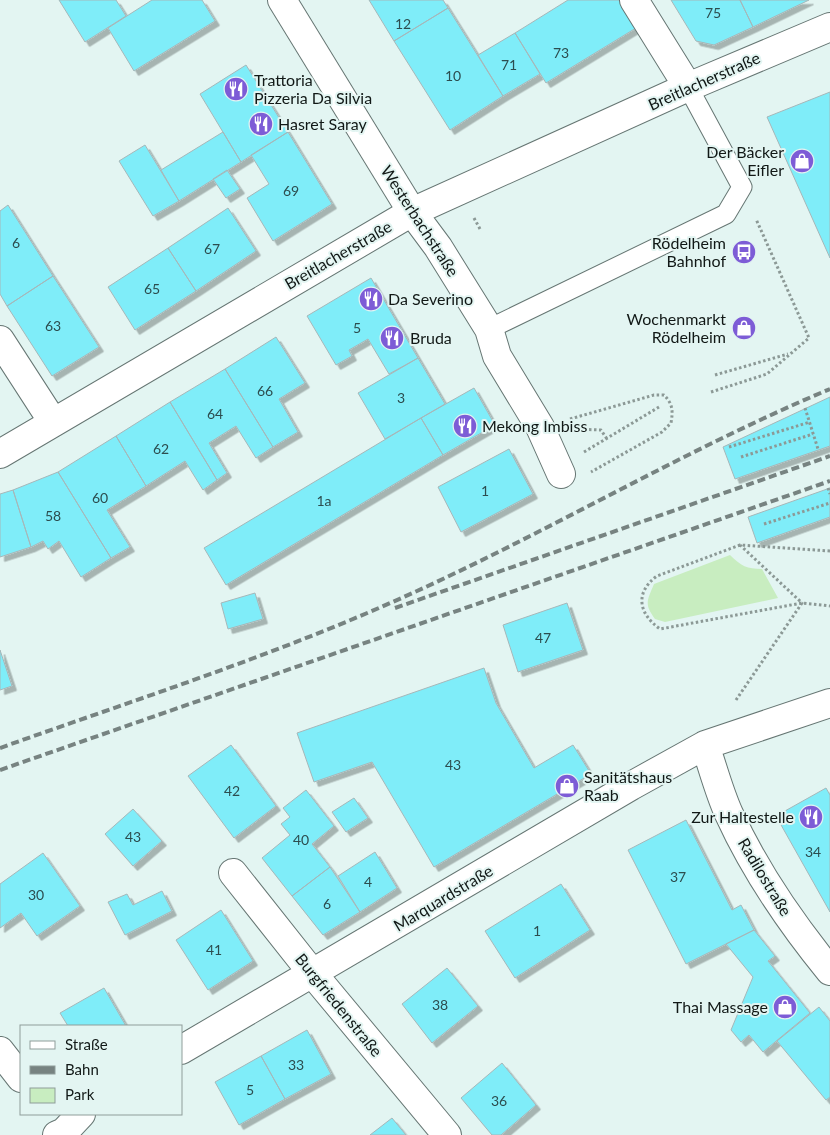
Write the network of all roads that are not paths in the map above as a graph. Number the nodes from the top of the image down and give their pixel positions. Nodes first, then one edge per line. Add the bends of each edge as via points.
1 (282, 0) edge
2 (634, 0) edge
3 (830, 26) edge
4 (688, 87) junction
5 (412, 212) junction
6 (489, 329) junction
7 (0, 340) edge
8 (53, 422) junction
9 (0, 454) edge
10 (573, 475) road end
11 (830, 703) edge
12 (705, 745) junction
13 (233, 873) dead end
14 (830, 971) edge
15 (313, 974) junction
16 (182, 1049) edge
17 (0, 1051) edge
18 (20, 1077) edge
19 (447, 1135) edge

1 - 5 street, Westerbachstraße
2 - 4 street
3 - 4 street, Breitlacherstraße
4 - 5 street, Breitlacherstraße
4 - 6 lane via 742,187 726,214
5 - 6 street, Westerbachstraße
5 - 8 street, Breitlacherstraße
6 - 10 street, Westerbachstraße via 496,356
7 - 8 street
8 - 9 street, Breitlacherstraße
11 - 12 street, Marquardstraße
12 - 14 street, Radilostraße via 728,813 750,855 780,907
12 - 15 street, Marquardstraße
13 - 15 street, Burgfriedenstraße
15 - 16 street, Marquardstraße
15 - 19 street, Burgfriedenstraße
17 - 18 street

